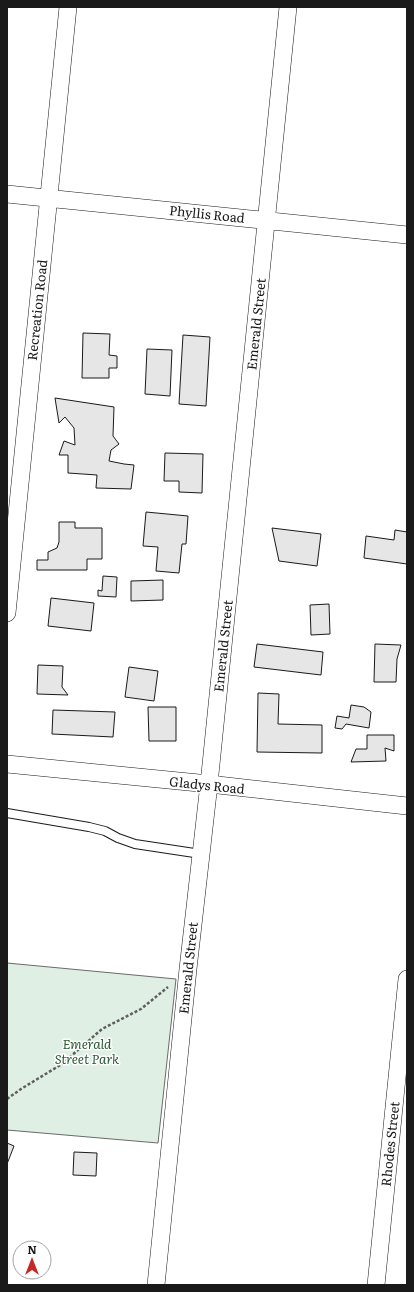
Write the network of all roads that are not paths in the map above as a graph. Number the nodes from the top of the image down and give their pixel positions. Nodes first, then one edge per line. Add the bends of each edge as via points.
1 (68, 7) edge
2 (288, 7) edge
3 (7, 194) edge
4 (49, 198) junction
5 (266, 221) junction
6 (407, 235) edge
7 (7, 613) edge
8 (7, 764) edge
9 (209, 784) junction
10 (407, 806) edge
11 (7, 813) edge
12 (201, 854) junction
13 (407, 979) edge
14 (156, 1285) edge
15 (376, 1285) edge

1 - 4 street, Recreation Road
2 - 5 street, Emerald Street
3 - 4 street, Phyllis Road
4 - 5 street, Phyllis Road
4 - 7 street, Recreation Road
5 - 6 street, Phyllis Road
5 - 9 street, Emerald Street
8 - 9 street, Gladys Road
9 - 10 street, Gladys Road
9 - 12 street, Emerald Street
11 - 12 lane via 89,827 135,844
12 - 14 street, Emerald Street
13 - 15 street, Rhodes Street

